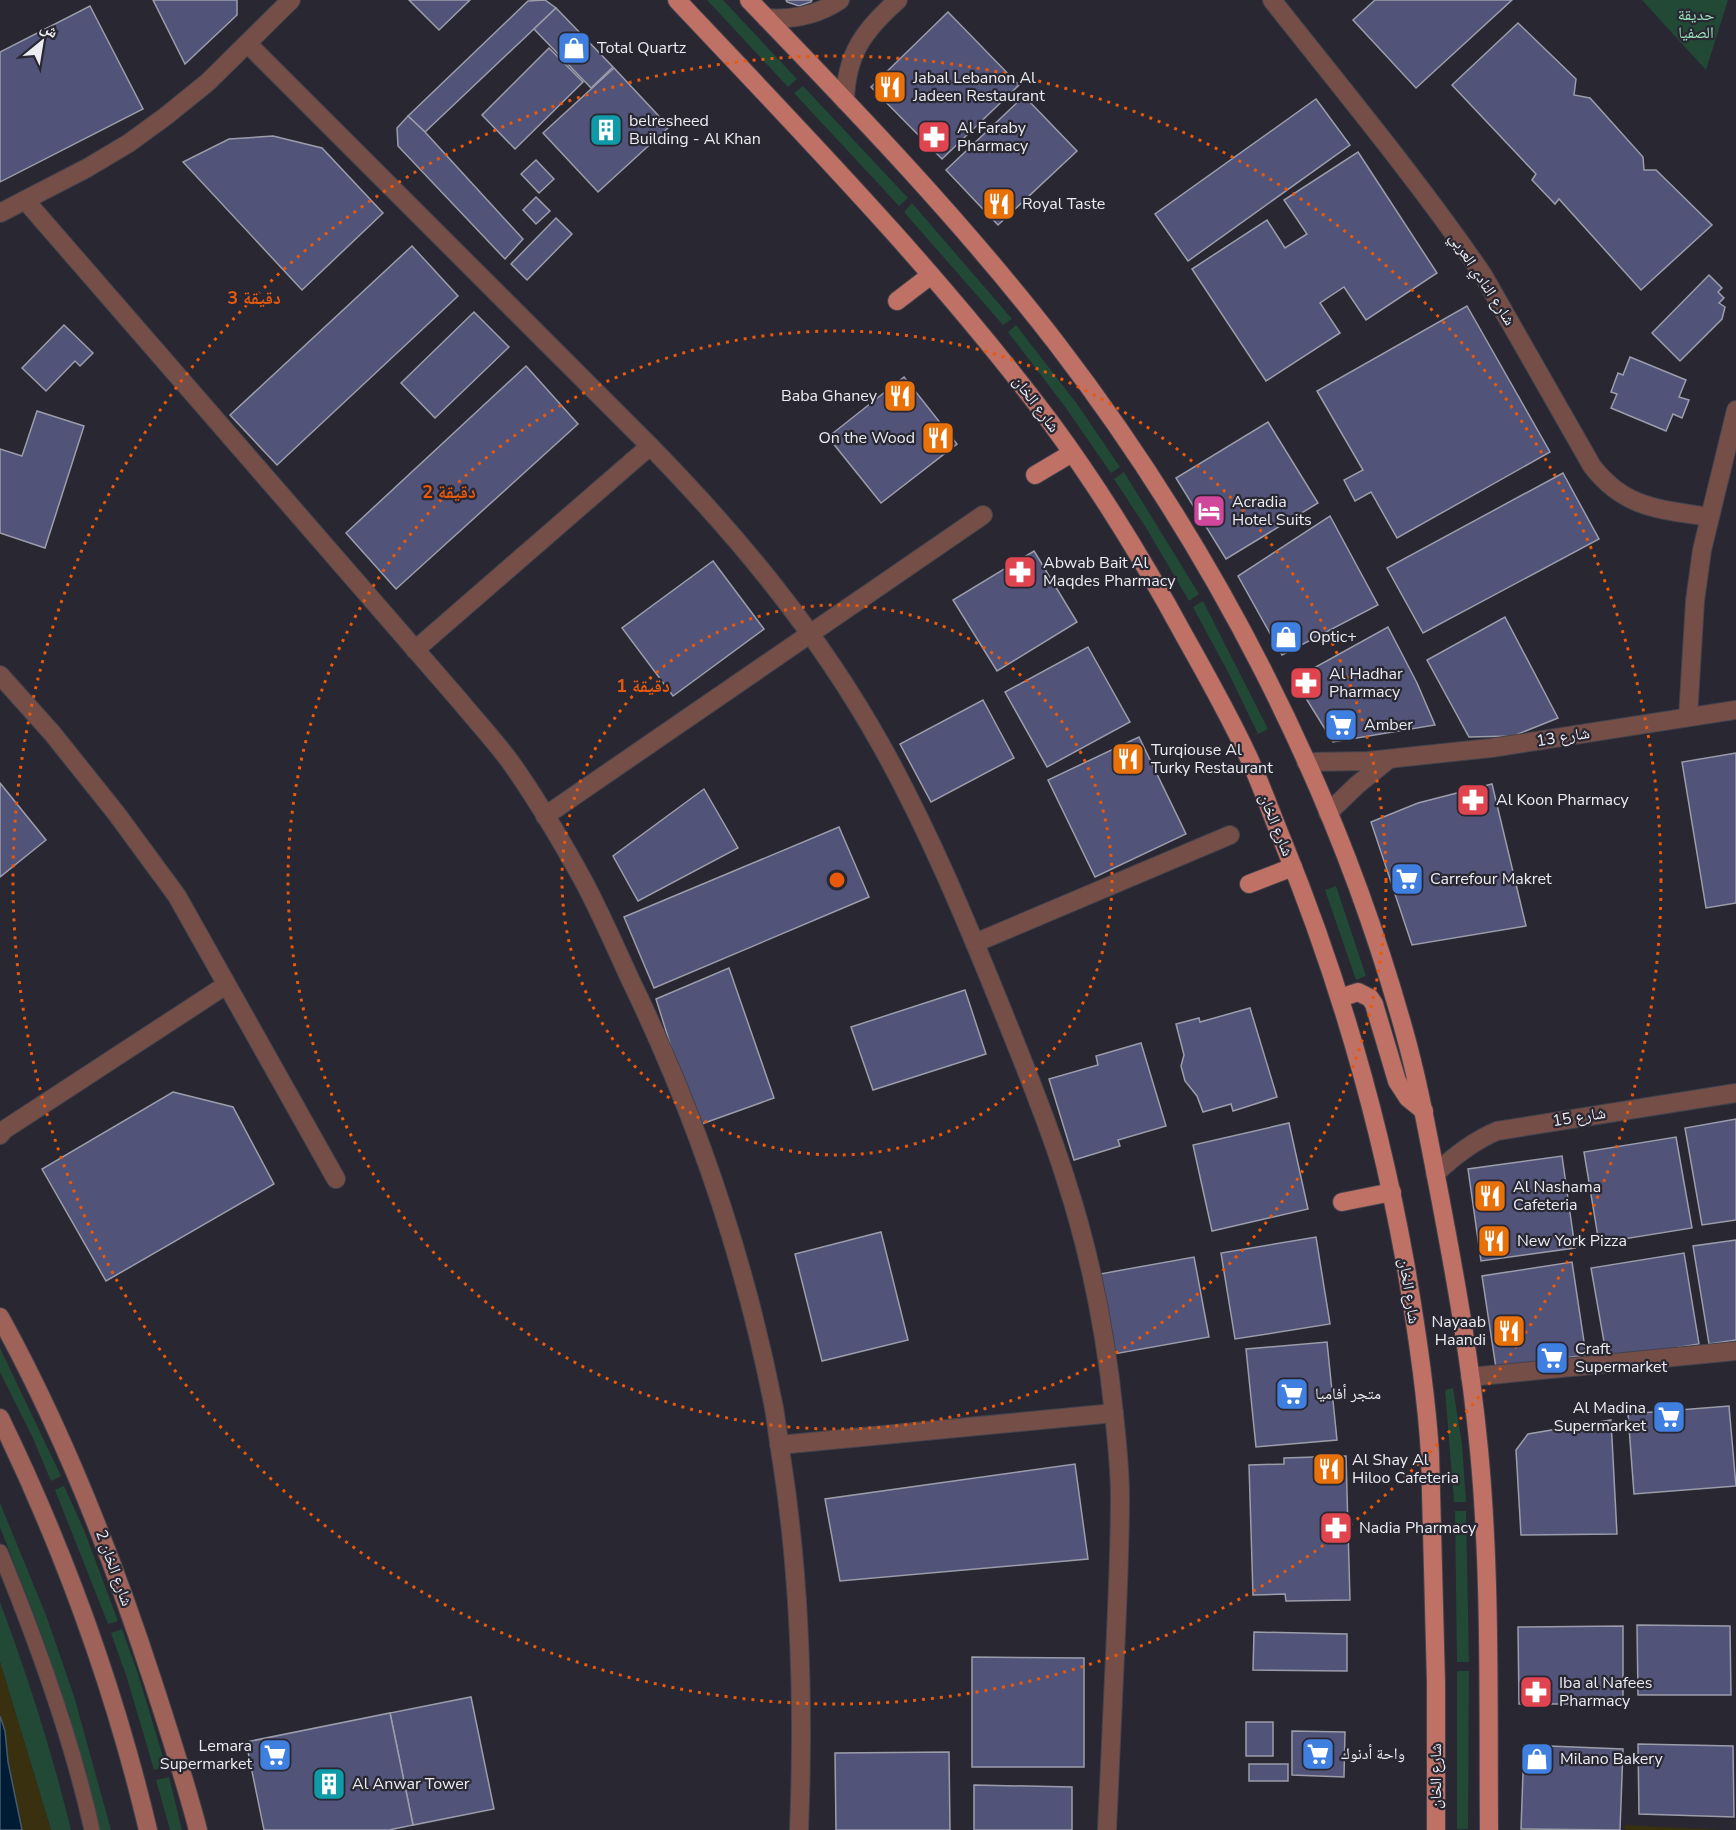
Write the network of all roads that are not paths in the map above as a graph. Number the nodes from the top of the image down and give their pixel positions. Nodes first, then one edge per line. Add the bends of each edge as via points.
1 (677, 0) edge
2 (749, 0) edge
3 (840, 0) edge
4 (898, 0) edge
5 (1272, 0) edge
6 (280, 3) edge
7 (766, 18) junction
8 (248, 44) junction
9 (845, 100) junction
10 (25, 200) junction
11 (0, 213) edge
12 (931, 275) junction
13 (897, 301) dead end
14 (1736, 410) edge
15 (650, 446) junction
16 (1072, 453) junction
17 (1035, 475) dead end
18 (983, 515) dead end
19 (1709, 517) junction
20 (810, 634) junction
21 (415, 650) junction
22 (0, 675) edge
23 (1736, 710) edge
24 (1688, 717) junction
25 (1389, 759) junction
26 (1306, 762) junction
27 (1328, 813) junction
28 (545, 816) junction
29 (1230, 835) dead end
30 (1293, 867) junction
31 (1249, 884) dead end
32 (975, 943) junction
33 (226, 985) junction
34 (1340, 998) junction
35 (1736, 1093) edge
36 (1424, 1111) junction
37 (1, 1132) edge
38 (1435, 1174) junction
39 (336, 1179) dead end
40 (1392, 1192) junction
41 (1342, 1202) dead end
42 (0, 1317) edge
43 (1736, 1352) edge
44 (1470, 1377) junction
45 (1114, 1413) junction
46 (0, 1418) edge
47 (779, 1445) junction
48 (0, 1552) edge
49 (92, 1830) edge
50 (148, 1830) edge
51 (198, 1830) edge
52 (799, 1830) edge
53 (1107, 1830) edge
54 (1436, 1830) edge
55 (1489, 1830) edge

1 - 12 main road, شارع الخان
2 - 7 main road
3 - 7 street via 810,14
4 - 9 street via 855,50
5 - 19 street, شارع النادي العربي via 1472,258 1600,477 1620,494 1644,506
6 - 8 street
7 - 9 main road
8 - 10 street via 208,82 129,142
8 - 15 street
9 - 26 main road via 999,272 1126,440 1228,605
10 - 11 street
10 - 21 street
12 - 13 main road
12 - 16 main road, شارع الخان via 1011,370
14 - 19 street
15 - 20 street via 740,542
15 - 21 street
16 - 17 main road
16 - 30 main road, شارع الخان via 1128,536 1216,694 1246,753
18 - 20 street
19 - 24 street via 1695,601
20 - 28 street
20 - 32 street via 851,694 907,794
21 - 28 street via 513,765
22 - 33 street via 102,795 177,896
23 - 24 street, شارع 13
24 - 25 street, شارع 13 via 1491,748
25 - 26 street, شارع 13
25 - 27 street
26 - 27 main road
27 - 36 main road via 1382,957
28 - 47 street via 584,881 646,1012 707,1162 742,1275
29 - 32 street
30 - 31 main road
30 - 34 main road, شارع الخان
32 - 45 street via 1065,1176 1087,1254
33 - 37 street
33 - 39 street
34 - 36 main road via 1358,992 1371,998 1397,1081 1408,1098
34 - 40 main road, شارع الخان
35 - 38 street, شارع 15 via 1497,1131 1482,1137
36 - 38 main road
38 - 44 main road
40 - 41 main road
40 - 54 main road, شارع الخان via 1428,1429 1434,1568
42 - 51 main road, شارع الخان 2 via 52,1419 105,1543 164,1715
43 - 44 street
44 - 55 main road via 1485,1539
45 - 47 street
45 - 53 street via 1120,1494
46 - 50 main road via 50,1530 100,1661
47 - 52 street via 797,1599 802,1699
48 - 49 street via 49,1680

